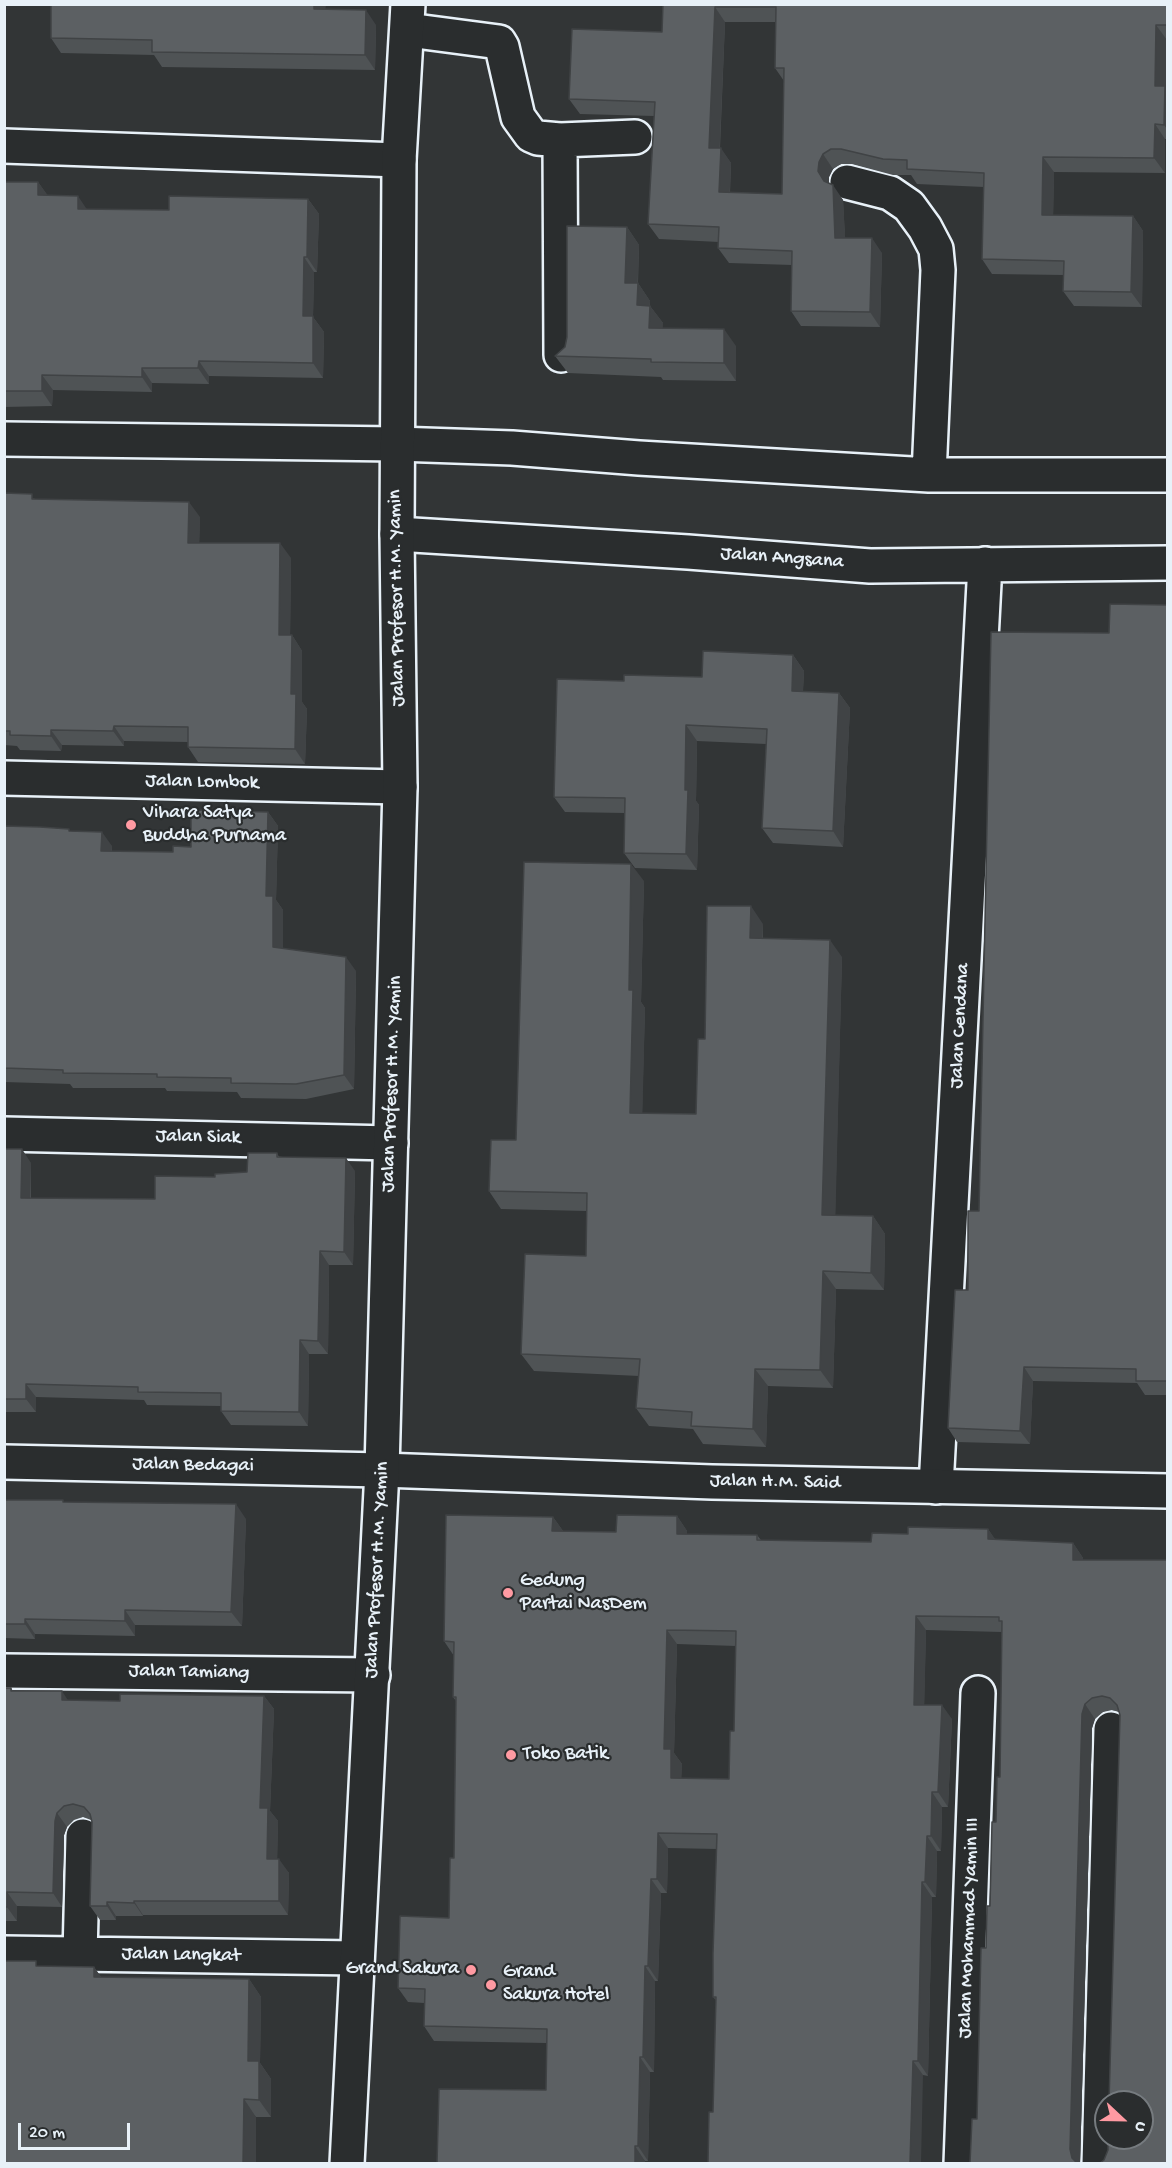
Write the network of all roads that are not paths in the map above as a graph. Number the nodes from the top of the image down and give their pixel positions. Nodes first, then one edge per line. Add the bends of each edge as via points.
1 (408, 17) edge
2 (635, 137) dead end
3 (560, 140) junction
4 (4, 146) edge
5 (399, 160) junction
6 (847, 182) dead end
7 (561, 355) edge
8 (4, 439) edge
9 (397, 444) junction
10 (929, 475) junction
11 (1167, 476) edge
12 (397, 534) junction
13 (1167, 563) edge
14 (985, 564) junction
15 (4, 778) edge
16 (400, 787) junction
17 (4, 1134) edge
18 (391, 1143) junction
19 (4, 1462) edge
20 (382, 1470) junction
21 (936, 1487) junction
22 (1167, 1491) edge
23 (4, 1671) edge
24 (373, 1675) junction
25 (978, 1693) dead end
26 (1112, 1729) dead end
27 (83, 1836) dead end
28 (4, 1953) edge
29 (81, 1955) junction
30 (357, 1958) junction
31 (347, 2163) edge
32 (961, 2163) edge
33 (1099, 2163) edge

1 - 3 street via 499,42 522,124 538,138
1 - 5 street, Jalan Profesor H.M. Yamin
2 - 3 street
3 - 7 street
4 - 5 street
5 - 9 street, Jalan Profesor H.M. Yamin
6 - 10 street via 890,193 909,206 936,249
8 - 9 street
9 - 10 street
9 - 12 street, Jalan Profesor H.M. Yamin
10 - 11 street
12 - 14 street, Jalan Angsana via 870,566
12 - 16 street, Jalan Profesor H.M. Yamin
13 - 14 street, Jalan Angsana
14 - 21 street, Jalan Cendana
15 - 16 street, Jalan Lombok
16 - 18 street, Jalan Profesor H.M. Yamin
17 - 18 street, Jalan Siak
18 - 20 street, Jalan Profesor H.M. Yamin
19 - 20 street, Jalan Bedagai
20 - 21 street, Jalan H.M. Said
20 - 24 street, Jalan Profesor H.M. Yamin
21 - 22 street, Jalan H.M. Said
23 - 24 street, Jalan Tamiang
24 - 30 street, Jalan Profesor H.M. Yamin
25 - 32 street, Jalan Mohammad Yamin III
26 - 33 street
27 - 29 street
28 - 29 street, Jalan Langkat
29 - 30 street, Jalan Langkat
30 - 31 street, Jalan Profesor H.M. Yamin

